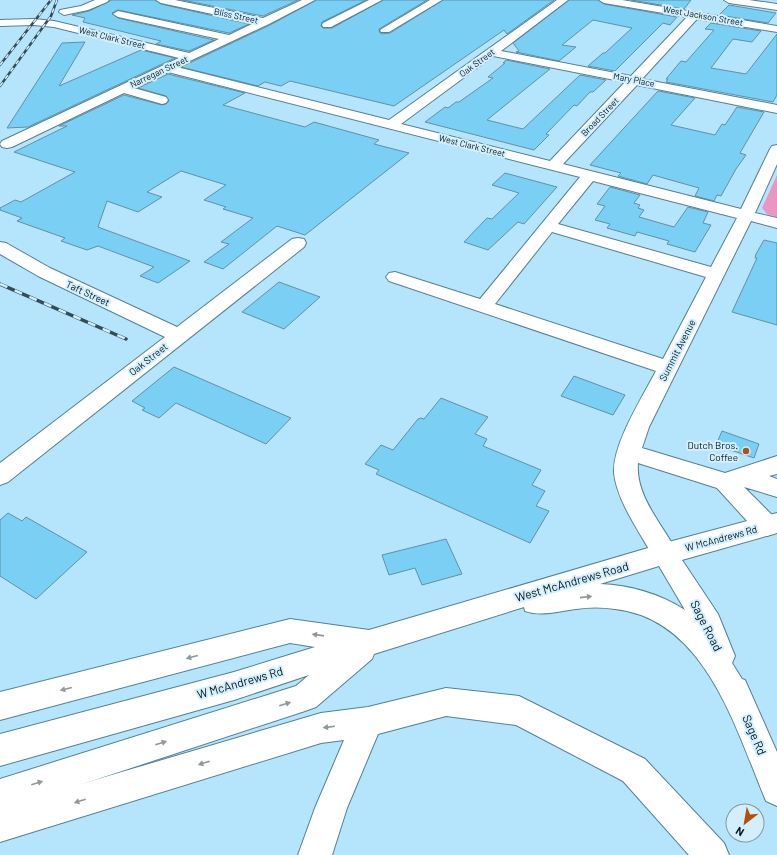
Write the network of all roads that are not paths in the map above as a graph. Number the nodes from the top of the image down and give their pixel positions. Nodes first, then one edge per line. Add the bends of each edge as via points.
1 (73, 0) edge
2 (104, 0) edge
3 (161, 0) edge
4 (377, 0) edge
5 (437, 0) edge
6 (563, 0) edge
7 (604, 0) edge
8 (729, 0) edge
9 (281, 1) dead end
10 (305, 2) edge
11 (777, 7) edge
12 (133, 8) dead end
13 (64, 12) junction
14 (695, 15) junction
15 (98, 22) dead end
16 (265, 22) junction
17 (0, 23) edge
18 (54, 24) junction
19 (327, 25) dead end
20 (777, 29) edge
21 (78, 30) junction
22 (385, 30) dead end
23 (230, 38) junction
24 (491, 52) junction
25 (190, 57) junction
26 (166, 68) junction
27 (635, 80) junction
28 (122, 89) junction
29 (162, 100) dead end
30 (777, 109) edge
31 (391, 125) junction
32 (7, 144) dead end
33 (777, 149) edge
34 (553, 167) junction
35 (589, 176) junction
36 (746, 215) junction
37 (777, 223) edge
38 (547, 226) junction
39 (298, 243) dead end
40 (0, 247) edge
41 (715, 274) junction
42 (395, 277) dead end
43 (483, 307) junction
44 (178, 335) junction
45 (668, 368) junction
46 (629, 452) junction
47 (777, 465) edge
48 (0, 476) edge
49 (733, 480) junction
50 (777, 488) edge
51 (772, 524) edge
52 (666, 554) junction
53 (478, 609) junction
54 (371, 643) junction
55 (741, 703) junction
56 (0, 706) edge
57 (368, 722) junction
58 (0, 750) edge
59 (771, 759) edge
60 (777, 790) edge
61 (0, 795) edge
62 (0, 825) edge
63 (315, 855) edge
64 (712, 855) edge

1 - 13 street
2 - 13 street
3 - 16 street, Bliss Street
4 - 19 street
5 - 22 street
6 - 24 street, Oak Street
7 - 14 street, West Jackson Street
8 - 11 street
9 - 10 street
10 - 16 street, Narregan Street
12 - 23 street via 115,16
13 - 18 street
14 - 20 street, West Jackson Street
14 - 27 street, Broad Street
15 - 21 street
16 - 23 street, Narregan Street
17 - 18 street, West Clark Street
18 - 21 street, West Clark Street
21 - 25 street, West Clark Street
23 - 25 street, Narregan Street
24 - 27 street, Mary Place
24 - 31 street, Oak Street
25 - 26 street, Narregan Street
26 - 28 street, Narregan Street
26 - 31 street, West Clark Street
27 - 30 street, Mary Place
27 - 34 street, Broad Street
28 - 29 street
28 - 32 street, Narregan Street
31 - 34 street, West Clark Street
33 - 36 street, Summit Avenue
34 - 35 street, West Clark Street
35 - 36 street, West Clark Street
35 - 38 street
36 - 37 street, West Clark Street
36 - 41 street, Summit Avenue
38 - 41 street
38 - 43 street
39 - 44 street, Oak Street
40 - 44 street, Taft Street via 44,272
41 - 45 street, Summit Avenue
42 - 43 street
43 - 45 street
44 - 48 street, Oak Street
45 - 46 street, Summit Avenue via 638,427
46 - 49 street
46 - 52 street, Summit Avenue via 626,473 631,491
47 - 49 street
49 - 50 street
49 - 51 street
51 - 52 street, W McAndrews Rd
52 - 53 street, West McAndrews Road
52 - 55 street, Sage Road via 708,623
53 - 54 street, W McAndrews Rd
53 -> 55 street via 601,596 626,598 652,606 672,616 702,642
54 -> 56 street via 290,631
54 - 58 street, W McAndrews Rd via 234,686
61 -> 54 street via 305,697
55 - 59 street, Sage Rd
57 -> 62 street via 321,728
57 - 63 street via 331,808
57 - 64 street via 446,702 519,711 634,770
59 - 60 street, Sage Rd

